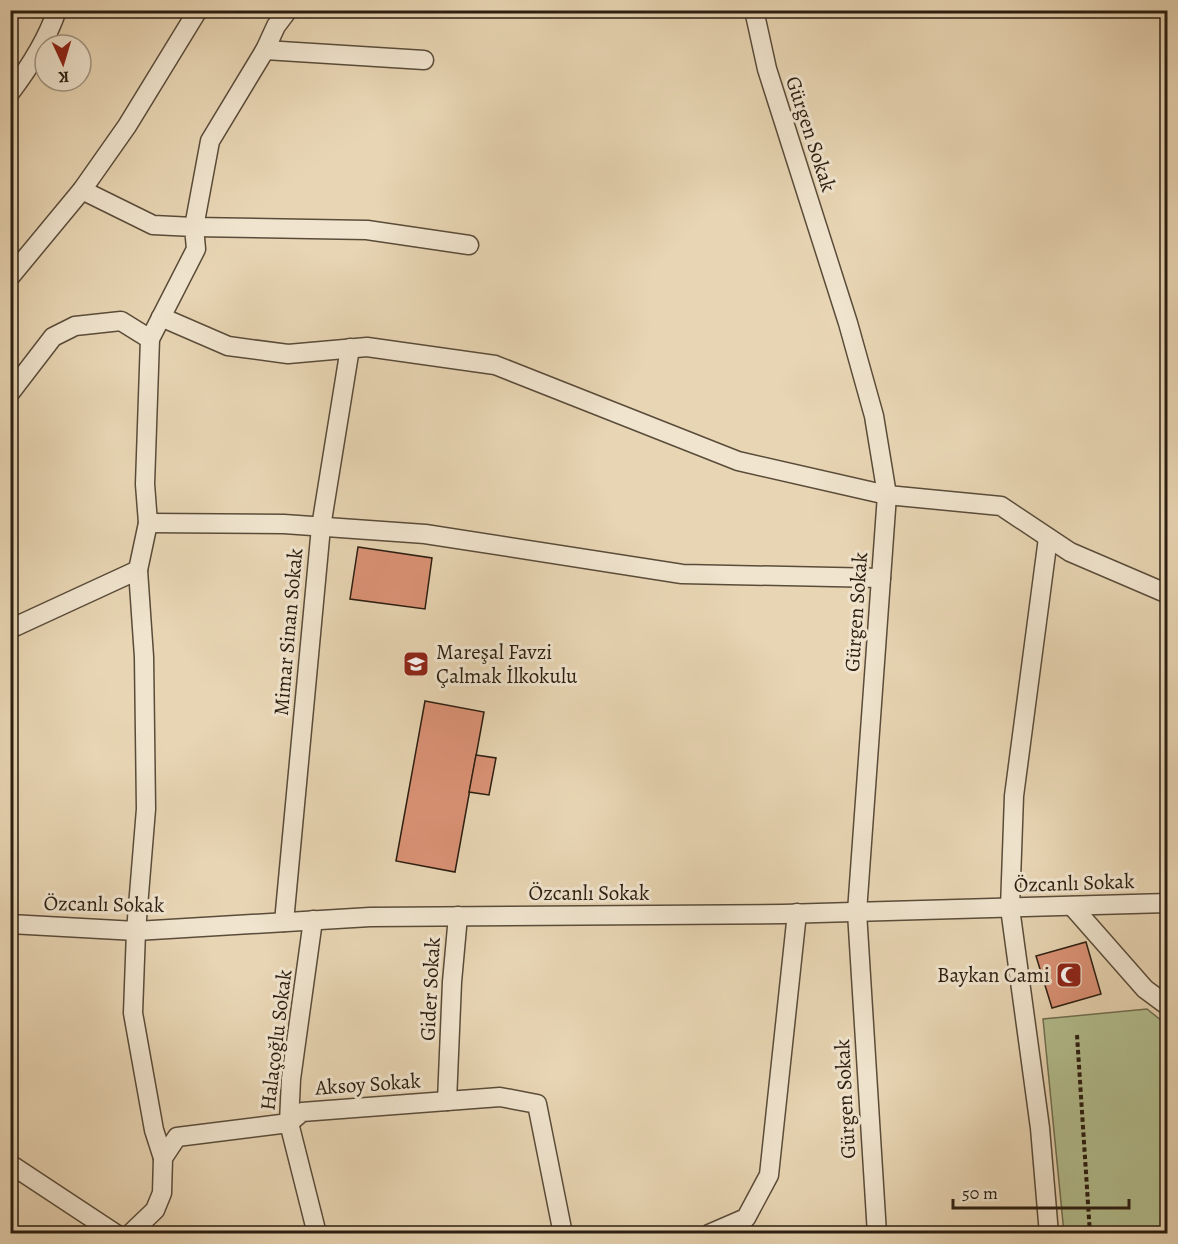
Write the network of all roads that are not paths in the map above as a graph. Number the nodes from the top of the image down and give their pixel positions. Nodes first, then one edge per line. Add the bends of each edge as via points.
1 (57, 10) edge
2 (198, 10) edge
3 (288, 10) edge
4 (754, 10) edge
5 (265, 50) junction
6 (423, 60) dead end
7 (18, 72) edge
8 (10, 93) edge
9 (82, 190) junction
10 (194, 227) junction
11 (469, 244) dead end
12 (10, 277) edge
13 (161, 317) junction
14 (150, 339) junction
15 (350, 348) junction
16 (10, 393) edge
17 (887, 495) junction
18 (148, 523) junction
19 (321, 527) junction
20 (1048, 538) junction
21 (138, 570) junction
22 (881, 578) junction
23 (1167, 594) edge
24 (10, 629) edge
25 (1167, 903) edge
26 (1072, 906) junction
27 (1010, 908) junction
28 (856, 912) junction
29 (797, 913) junction
30 (458, 916) junction
31 (313, 920) junction
32 (284, 922) junction
33 (10, 924) edge
34 (136, 931) junction
35 (1167, 1006) edge
36 (447, 1101) junction
37 (288, 1124) junction
38 (163, 1158) junction
39 (10, 1164) edge
40 (116, 1233) edge
41 (130, 1233) edge
42 (317, 1233) edge
43 (563, 1233) edge
44 (709, 1233) edge
45 (877, 1233) edge
46 (1049, 1233) edge

1 - 7 street via 53,23
2 - 9 street via 127,126
3 - 5 street
4 - 17 street, Gürgen Sokak via 767,69 874,416
5 - 6 street
5 - 10 street via 210,141
7 - 8 street
9 - 10 street via 153,225
9 - 12 street
10 - 11 street via 367,230
10 - 13 street via 196,249
13 - 14 street
13 - 15 street via 228,346 288,354
14 - 16 street via 121,321 75,326 53,337
14 - 18 street via 145,484
15 - 17 street via 495,365 738,461
15 - 19 street, Mimar Sinan Sokak
17 - 20 street via 1001,506
17 - 22 street, Gürgen Sokak
18 - 19 street
18 - 21 street
19 - 22 street via 425,534 681,573
19 - 32 street, Mimar Sinan Sokak
20 - 23 street via 1070,552
20 - 27 street via 1014,796
21 - 24 street
21 - 34 street via 144,657 146,809
22 - 28 street, Gürgen Sokak
25 - 26 street, Özcanlı Sokak
26 - 27 street, Özcanlı Sokak
26 - 35 street via 1145,989
27 - 28 street, Özcanlı Sokak
27 - 46 street via 1040,1128
28 - 29 street, Özcanlı Sokak
28 - 45 street, Gürgen Sokak
29 - 30 street, Özcanlı Sokak
29 - 44 street via 769,1175 746,1218
30 - 31 street, Özcanlı Sokak
30 - 36 street, Gider Sokak
31 - 32 street, Özcanlı Sokak
31 - 37 street, Halaçoğlu Sokak
32 - 34 street, Özcanlı Sokak
33 - 34 street, Özcanlı Sokak
34 - 38 street via 133,1012 154,1130
36 - 37 street, Aksoy Sokak via 302,1112
36 - 43 street, Aksoy Sokak via 500,1097 537,1104
37 - 38 street, Aksoy Sokak via 177,1137
37 - 42 street, Halaçoğlu Sokak
38 - 41 street via 162,1192 155,1210
39 - 40 street

